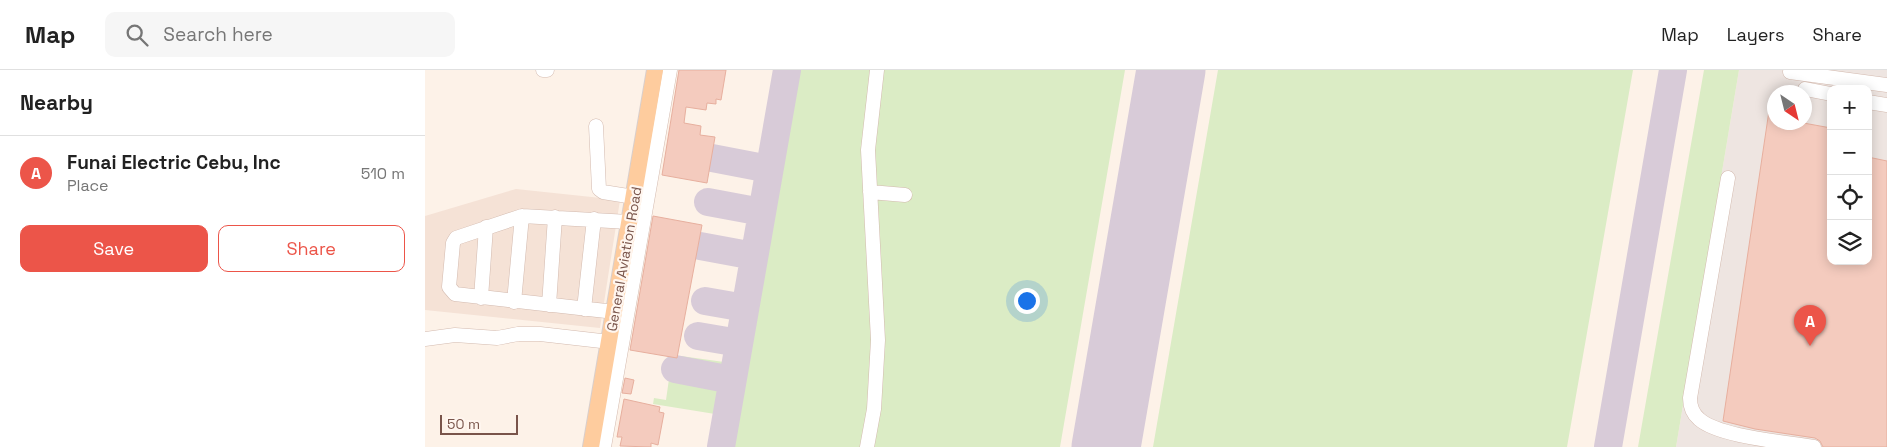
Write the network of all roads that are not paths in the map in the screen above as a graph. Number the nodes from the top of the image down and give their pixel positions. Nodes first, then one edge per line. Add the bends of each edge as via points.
1 (543, 70) edge
2 (547, 70) edge
3 (655, 70) edge
4 (670, 70) edge
5 (877, 70) edge
6 (1790, 72) dead end
7 (1887, 85) edge
8 (1812, 90) edge
9 (1827, 93) edge
10 (1872, 103) edge
11 (1887, 105) edge
12 (596, 126) dead end
13 (1728, 178) dead end
14 (871, 192) junction
15 (905, 195) dead end
16 (634, 197) junction
17 (522, 216) junction
18 (555, 217) junction
19 (594, 219) junction
20 (629, 222) junction
21 (486, 227) junction
22 (481, 298) junction
23 (514, 302) junction
24 (549, 306) junction
25 (584, 309) junction
26 (615, 312) junction
27 (425, 339) edge
28 (610, 342) junction
29 (591, 447) edge
30 (604, 447) edge
31 (867, 447) edge
32 (1814, 447) edge

1 - 2 street
3 - 16 main road, General Aviation Road
4 - 30 street
5 - 14 street via 868,150
6 - 7 street
8 - 9 street
10 - 11 street
12 - 16 street via 599,189
13 - 32 street via 1690,398 1692,409 1699,419 1719,430
14 - 15 street
14 - 31 street via 878,340 874,409
16 - 20 main road, General Aviation Road
17 - 18 street
17 - 21 street
17 - 23 street
18 - 19 street
18 - 24 street
19 - 20 street
19 - 25 street
20 - 26 main road, General Aviation Road
21 - 22 street
21 - 22 street via 454,240 449,287 455,294
22 - 23 street
23 - 24 street
24 - 25 street
25 - 26 street
26 - 28 main road, General Aviation Road
27 - 28 street via 455,335 497,338 540,334
28 - 29 main road, General Aviation Road

